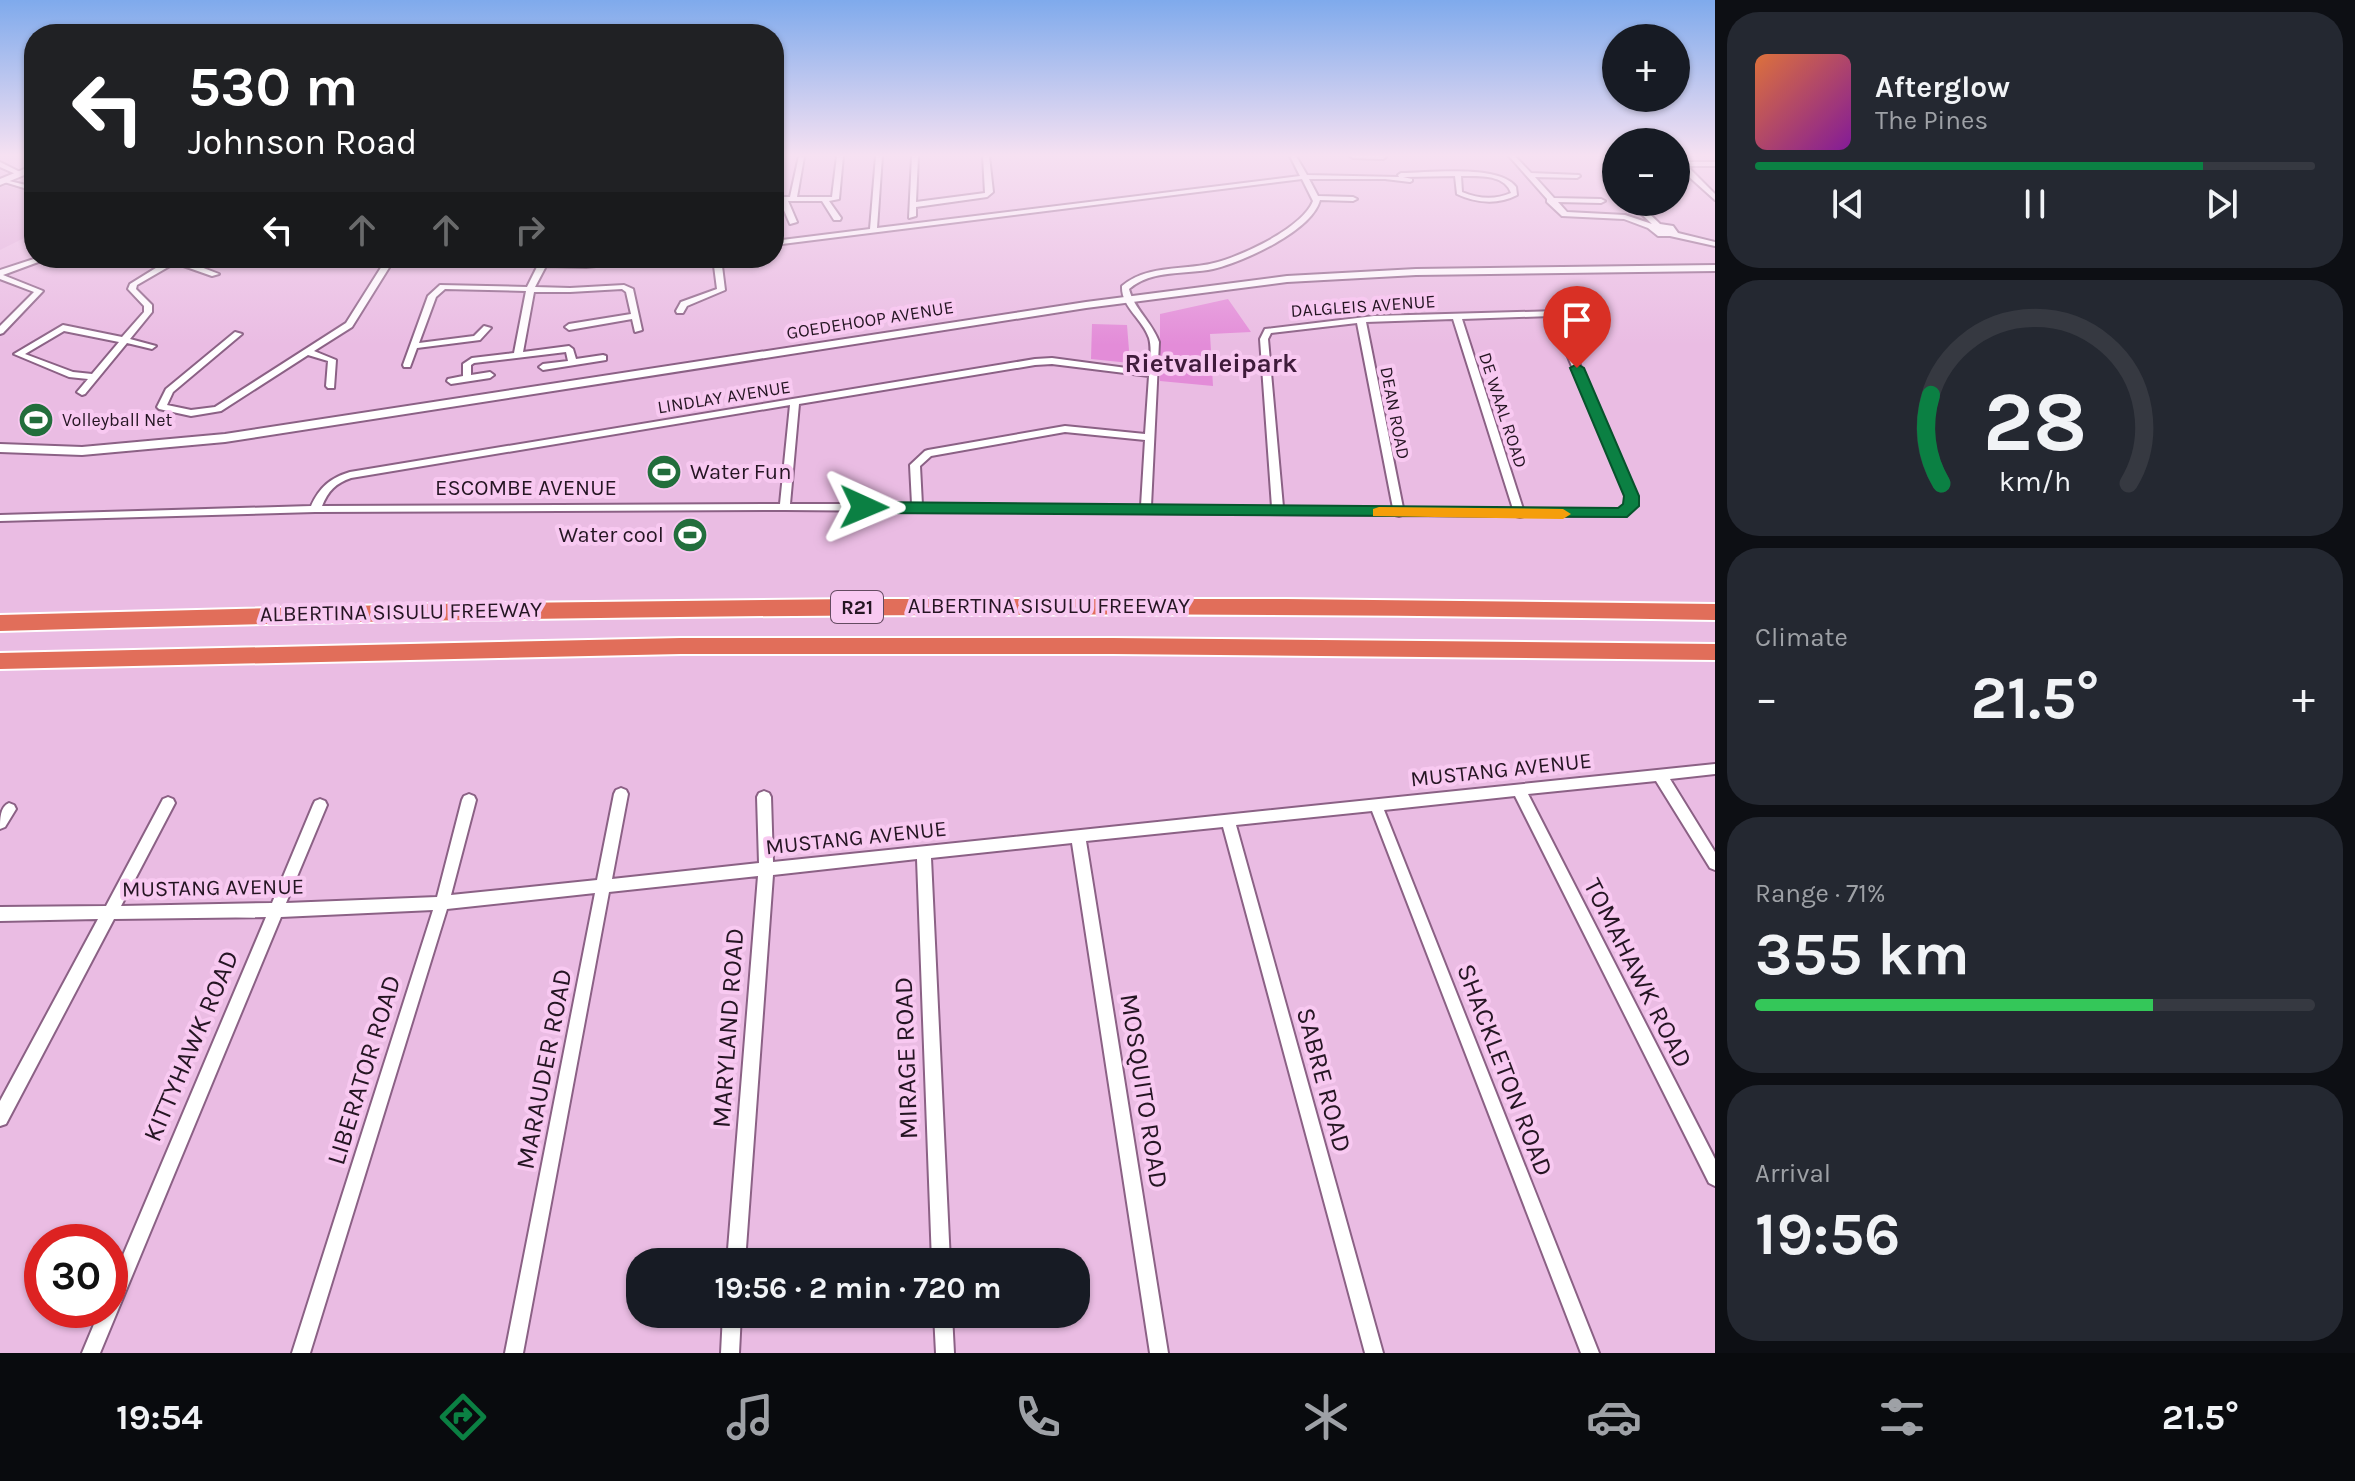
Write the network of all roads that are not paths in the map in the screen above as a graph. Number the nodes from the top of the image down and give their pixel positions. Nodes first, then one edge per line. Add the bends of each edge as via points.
1 (791, 219) edge
2 (874, 219) edge
3 (920, 219) edge
4 (1301, 219) edge
5 (1632, 219) edge
6 (1649, 219) edge
7 (793, 222) dead end
8 (1655, 226) junction
9 (873, 232) junction
10 (784, 242) edge
11 (1715, 244) edge
12 (24, 266) edge
13 (161, 268) edge
14 (199, 268) edge
15 (385, 268) edge
16 (546, 268) edge
17 (718, 268) edge
18 (1715, 268) edge
19 (215, 274) dead end
20 (0, 275) edge
21 (532, 291) junction
22 (1127, 299) junction
23 (680, 311) dead end
24 (1594, 312) dead end
25 (1554, 314) junction
26 (635, 316) junction
27 (1457, 317) junction
28 (1361, 320) junction
29 (569, 327) dead end
30 (487, 328) dead end
31 (638, 330) dead end
32 (0, 331) edge
33 (238, 334) dead end
34 (477, 338) junction
35 (127, 339) junction
36 (488, 341) dead end
37 (152, 346) dead end
38 (416, 346) junction
39 (307, 352) junction
40 (518, 355) junction
41 (603, 358) dead end
42 (573, 363) junction
43 (407, 365) dead end
44 (543, 367) dead end
45 (1154, 374) junction
46 (490, 375) dead end
47 (94, 377) junction
48 (467, 378) junction
49 (451, 381) dead end
50 (331, 386) dead end
51 (82, 392) dead end
52 (795, 402) junction
53 (1151, 438) junction
54 (0, 448) edge
55 (785, 507) junction
56 (917, 508) junction
57 (315, 509) junction
58 (1146, 510) junction
59 (1278, 512) junction
60 (1399, 513) junction
61 (1520, 514) junction
62 (0, 518) edge
63 (1715, 612) edge
64 (0, 623) edge
65 (1715, 652) edge
66 (0, 661) edge
67 (1715, 769) edge
68 (1660, 775) junction
69 (1519, 790) junction
70 (621, 794) dead end
71 (764, 797) dead end
72 (469, 800) dead end
73 (168, 803) dead end
74 (320, 805) dead end
75 (1376, 805) junction
76 (9, 809) dead end
77 (1228, 821) junction
78 (0, 823) edge
79 (1078, 837) junction
80 (924, 853) junction
81 (1715, 864) edge
82 (766, 869) junction
83 (603, 886) junction
84 (442, 903) junction
85 (277, 910) junction
86 (110, 912) junction
87 (0, 914) edge
88 (0, 1118) edge
89 (1715, 1177) edge
90 (737, 1248) edge
91 (940, 1248) edge
92 (128, 1266) edge
93 (102, 1328) edge
94 (731, 1328) edge
95 (944, 1328) edge
96 (91, 1353) edge
97 (301, 1353) edge
98 (514, 1353) edge
99 (730, 1353) edge
100 (945, 1353) edge
101 (1159, 1353) edge
102 (1374, 1353) edge
103 (1590, 1353) edge

1 - 7 street
2 - 9 street
3 - 9 street
4 - 22 street via 1272,241 1215,266 1137,278 1125,288
5 - 8 street
6 - 8 street
8 - 11 street
9 - 10 street
12 - 20 street
13 - 35 street via 132,286 149,308
14 - 19 street
15 - 39 street via 355,320
16 - 21 street
17 - 23 street via 721,290 684,304
18 - 22 main road, GOEDEHOOP AVENUE via 1320,276
20 - 32 street via 39,291
21 - 26 street via 624,287 630,291
21 - 38 street via 456,286 436,291
21 - 40 street
22 - 45 street via 1153,334
22 - 54 main road, GOEDEHOOP AVENUE via 225,438 130,449
24 - 25 street, DALGLEIS AVENUE
25 - 27 street, DALGLEIS AVENUE
25 - 61 street, ESCOMBE AVENUE via 1632,504 1613,515
26 - 29 street
26 - 31 street
27 - 28 street, DALGLEIS AVENUE
27 - 61 street, DE WAAL ROAD
28 - 59 street, DALGLEIS AVENUE via 1266,333
28 - 60 street, DEAN ROAD
30 - 34 street
33 - 39 street via 169,391 162,407 191,413 218,409
34 - 36 street
34 - 38 street
35 - 37 street
35 - 47 street
35 - 47 street via 63,328 18,354 72,375
38 - 43 street
39 - 50 street via 332,360
40 - 42 street via 569,349
40 - 48 street via 470,362
41 - 42 street
42 - 44 street
45 - 52 street, LINDLAY AVENUE via 1045,360
45 - 53 street
46 - 48 street
47 - 51 street
48 - 49 street
52 - 55 street
52 - 57 street, LINDLAY AVENUE via 350,475 323,489
53 - 56 street via 1065,429 928,453 915,465
53 - 58 street
55 - 56 street, ESCOMBE AVENUE
55 - 57 street, ESCOMBE AVENUE
56 - 58 street, ESCOMBE AVENUE
57 - 62 street, ESCOMBE AVENUE
58 - 59 street, ESCOMBE AVENUE
59 - 60 street, ESCOMBE AVENUE
60 - 61 street, ESCOMBE AVENUE
63 - 64 highway, ALBERTINA SISULU FREEWAY / R21 via 1333,605 700,608
65 - 66 highway, ALBERTINA SISULU FREEWAY / R21 via 681,646
67 - 68 street, MUSTANG AVENUE
68 - 69 street, MUSTANG AVENUE
68 - 81 street
69 - 75 street, MUSTANG AVENUE
69 - 89 street, TOMAHAWK ROAD
70 - 83 street, MARAUDER ROAD
71 - 82 street, MARYLAND ROAD
72 - 84 street, LIBERATOR ROAD
73 - 86 street
74 - 85 street, KITTYHAWK ROAD
75 - 77 street, MUSTANG AVENUE
75 - 103 street, SHACKLETON ROAD
76 - 78 street
77 - 79 street, MUSTANG AVENUE
77 - 102 street, SABRE ROAD
79 - 80 street, MUSTANG AVENUE
79 - 101 street, MOSQUITO ROAD
80 - 82 street, MUSTANG AVENUE
80 - 91 street, MIRAGE ROAD
82 - 83 street, MUSTANG AVENUE
82 - 90 street, MARYLAND ROAD
83 - 84 street, MUSTANG AVENUE
83 - 98 street, MARAUDER ROAD
84 - 85 street, MUSTANG AVENUE
84 - 97 street, LIBERATOR ROAD
85 - 86 street, MUSTANG AVENUE
85 - 92 street, KITTYHAWK ROAD
86 - 87 street, MUSTANG AVENUE
86 - 88 street
93 - 96 street, KITTYHAWK ROAD
94 - 99 street
95 - 100 street

